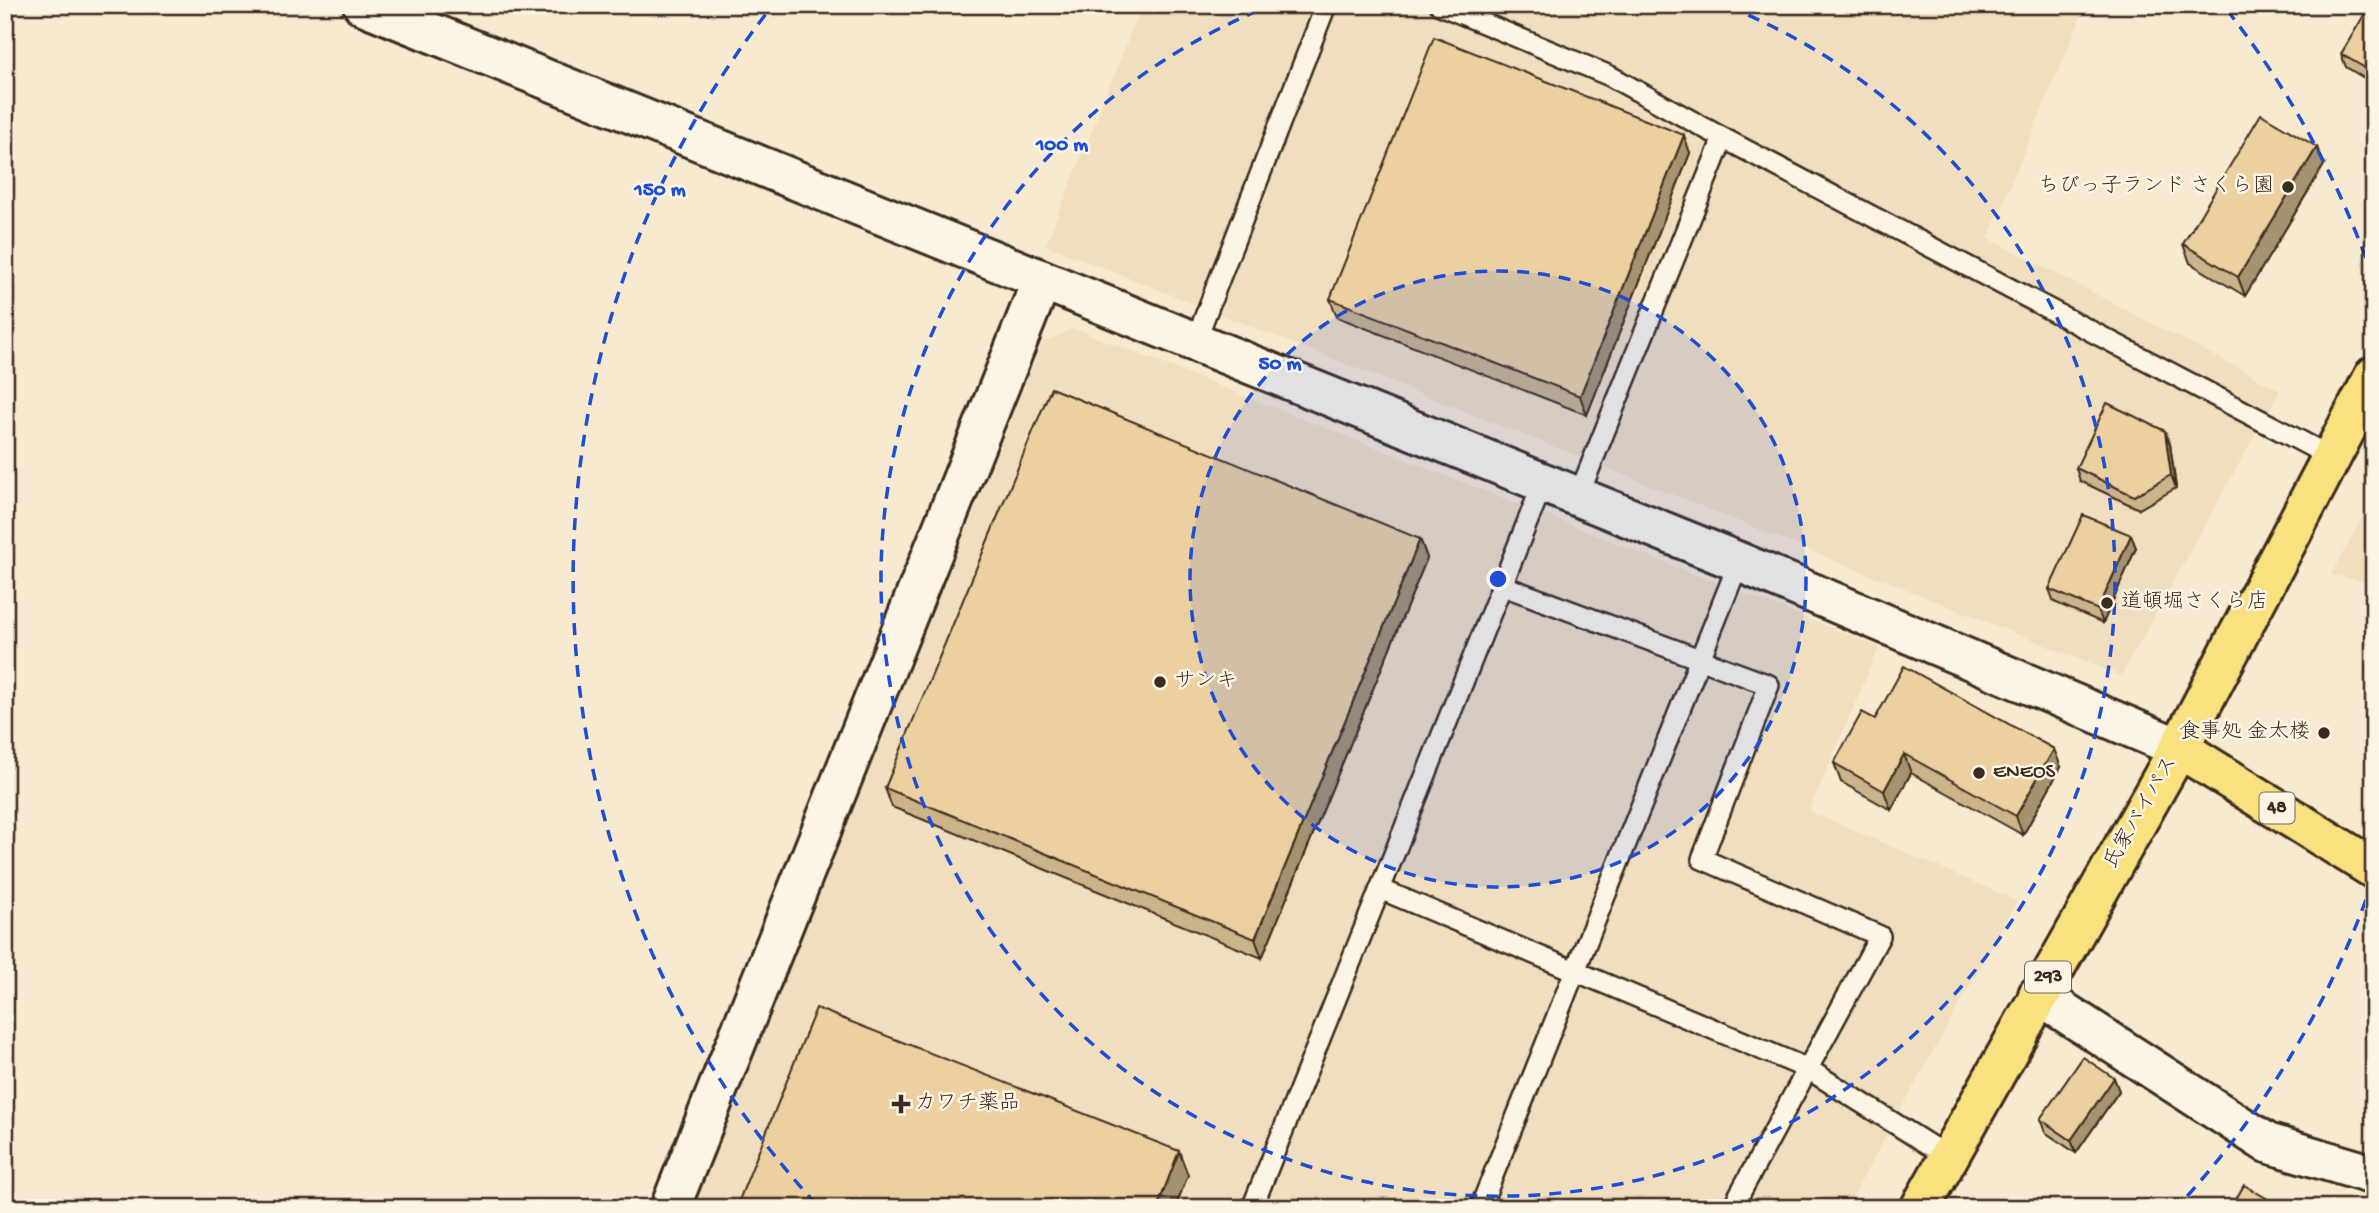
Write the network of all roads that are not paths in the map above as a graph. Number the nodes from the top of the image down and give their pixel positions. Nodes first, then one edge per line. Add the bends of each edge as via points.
1 (363, 5) edge
2 (1326, 5) edge
3 (1440, 5) edge
4 (1723, 138) junction
5 (1042, 280) junction
6 (1195, 342) junction
7 (2374, 376) edge
8 (2331, 457) junction
9 (1543, 483) junction
10 (1578, 497) junction
11 (1739, 562) junction
12 (1501, 585) junction
13 (1699, 660) junction
14 (2179, 748) junction
15 (2374, 869) edge
16 (1380, 889) junction
17 (1576, 971) junction
18 (2038, 995) junction
19 (1808, 1069) junction
20 (1948, 1157) junction
21 (2374, 1175) edge
22 (2374, 1191) edge
23 (670, 1208) edge
24 (1252, 1208) edge
25 (1479, 1208) edge
26 (1732, 1208) edge
27 (1920, 1208) edge
28 (2365, 1208) edge

1 - 5 street
2 - 6 lane
3 - 4 lane via 1610,76
4 - 8 lane
4 - 10 lane
5 - 6 street
5 - 23 street
6 - 9 street
7 - 8 main road, 氏家バイパス / 293
8 - 14 main road, 氏家バイパス / 293
9 - 10 street
9 - 12 lane
10 - 11 street
11 - 13 lane
11 - 14 street
12 - 13 lane
12 - 16 lane
13 - 17 lane
13 - 19 lane via 1769,685 1702,859 1880,936
14 - 15 main road, 48
14 - 18 main road, 氏家バイパス / 293
16 - 17 lane
16 - 24 lane
17 - 19 lane
17 - 25 lane
18 - 20 main road, 氏家バイパス / 293
18 - 21 street via 2267,1143
19 - 20 lane
19 - 26 lane
20 - 27 main road, 氏家バイパス / 293
22 - 28 street

